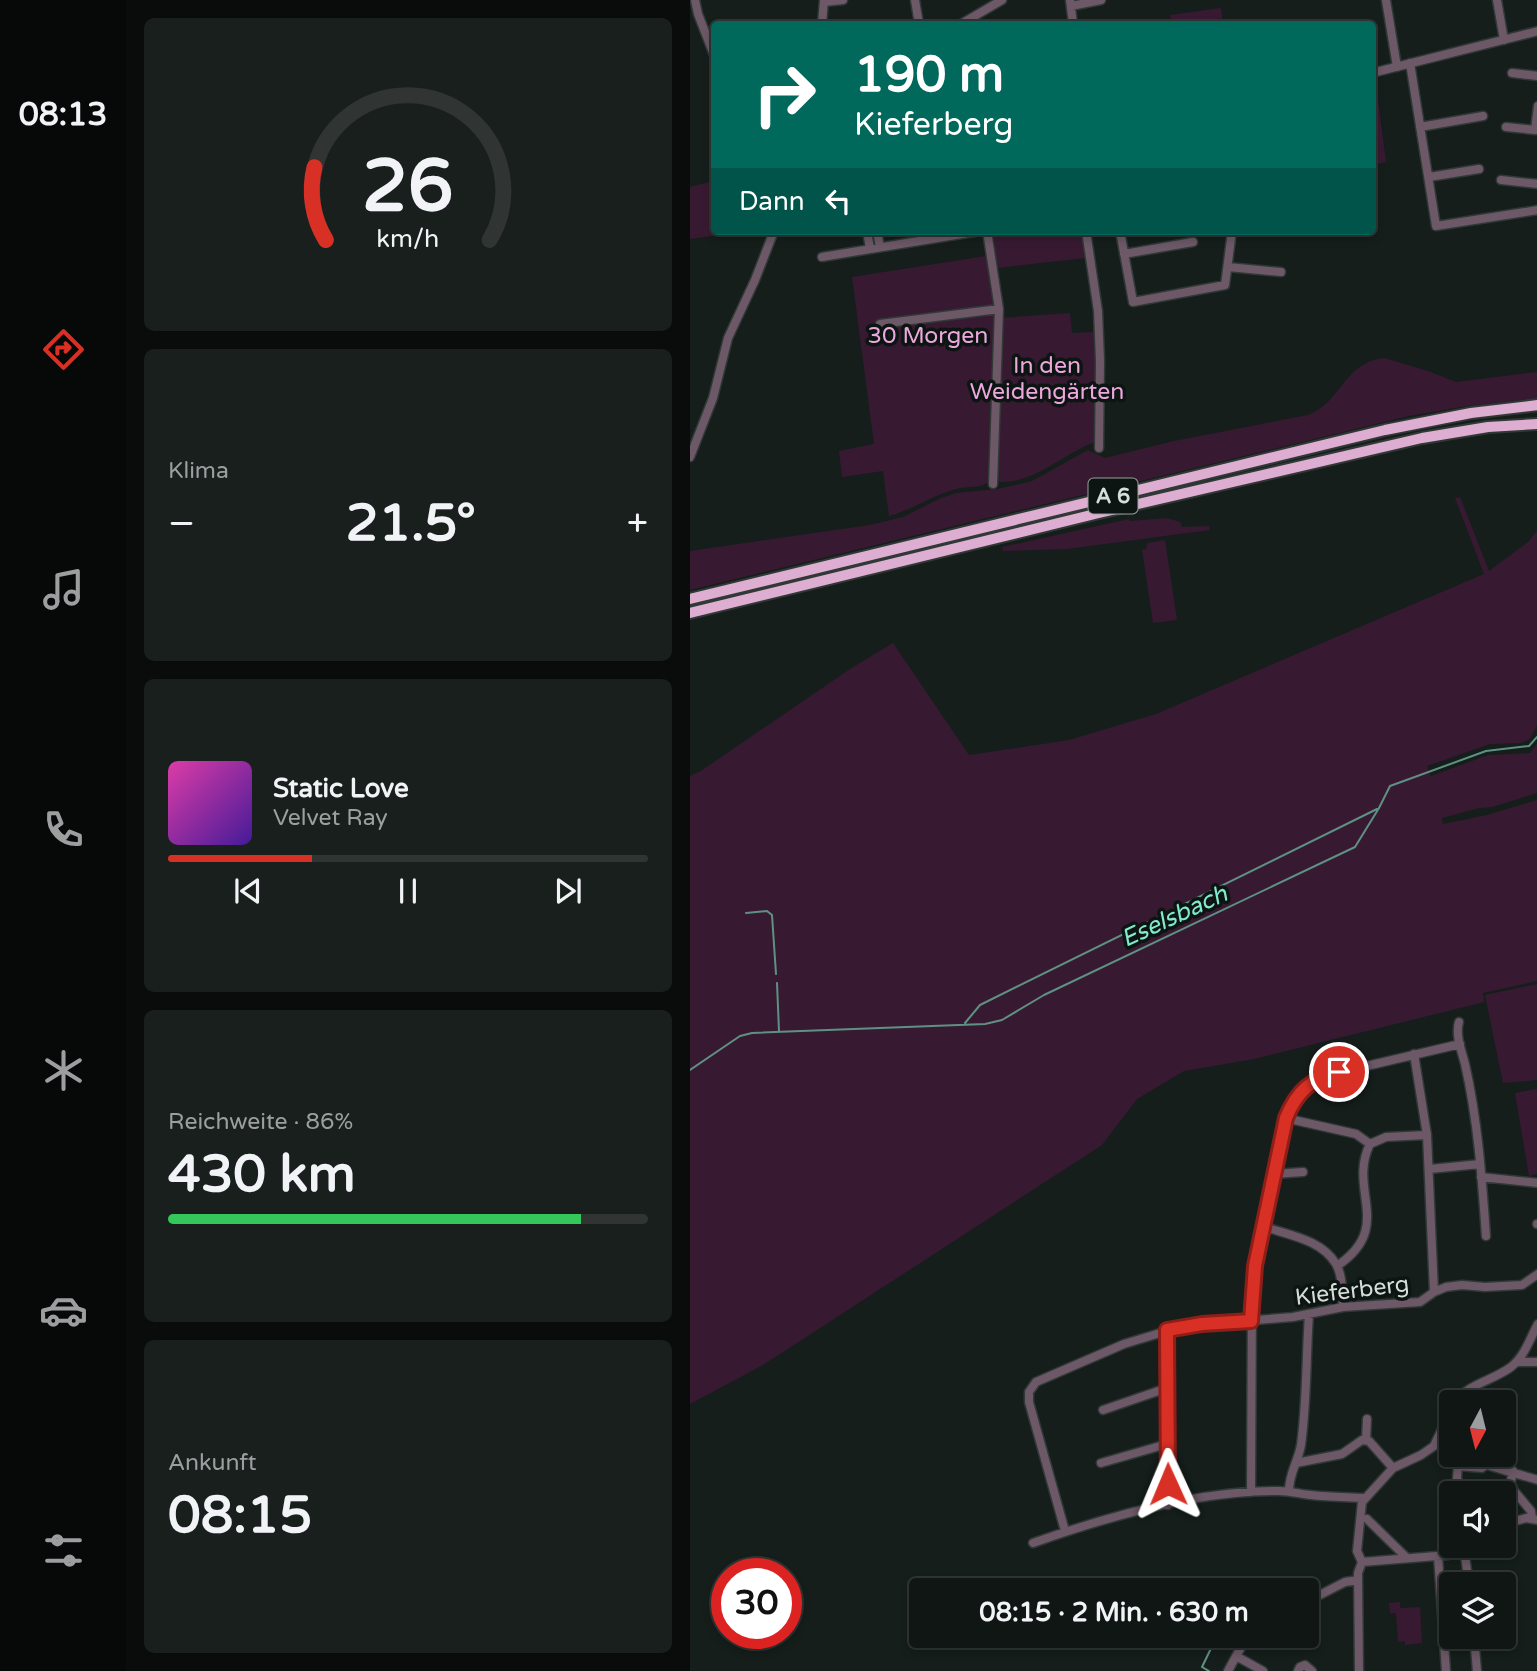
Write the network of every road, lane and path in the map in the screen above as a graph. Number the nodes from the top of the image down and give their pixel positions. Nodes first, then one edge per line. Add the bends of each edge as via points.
1 (695, 0) edge
2 (843, 0) edge
3 (915, 0) edge
4 (1002, 0) edge
5 (1101, 0) edge
6 (1386, 0) edge
7 (1497, 0) edge
8 (824, 1) edge
9 (1070, 3) edge
10 (822, 21) edge
11 (918, 21) edge
12 (966, 21) edge
13 (1073, 21) edge
14 (1538, 31) edge
15 (1504, 40) junction
16 (711, 47) edge
17 (1410, 64) junction
18 (1397, 67) junction
19 (1376, 72) edge
20 (1512, 73) dead end
21 (1538, 76) edge
22 (1538, 106) edge
23 (1483, 116) dead end
24 (1420, 127) junction
25 (1506, 127) dead end
26 (1536, 130) edge
27 (1479, 169) dead end
28 (1429, 177) junction
29 (1501, 180) dead end
30 (1538, 184) edge
31 (1538, 210) edge
32 (772, 235) edge
33 (868, 235) edge
34 (878, 235) edge
35 (955, 235) edge
36 (988, 235) edge
37 (1087, 235) edge
38 (1121, 235) edge
39 (1232, 235) edge
40 (1193, 242) dead end
41 (880, 247) junction
42 (870, 249) junction
43 (1124, 254) junction
44 (822, 257) dead end
45 (1228, 267) junction
46 (1280, 272) dead end
47 (999, 309) junction
48 (880, 324) dead end
49 (1538, 405) edge
50 (1538, 424) edge
51 (1099, 448) dead end
52 (690, 457) edge
53 (993, 484) dead end
54 (690, 599) edge
55 (690, 613) edge
56 (1459, 1022) dead end
57 (1460, 1044) junction
58 (1414, 1054) junction
59 (1286, 1118) junction
60 (1427, 1135) junction
61 (1370, 1144) junction
62 (1480, 1164) junction
63 (1430, 1168) junction
64 (1303, 1172) dead end
65 (1274, 1174) junction
66 (1482, 1177) junction
67 (1538, 1183) edge
68 (1265, 1227) junction
69 (1486, 1236) dead end
70 (1337, 1266) junction
71 (1538, 1274) edge
72 (1434, 1292) junction
73 (1343, 1307) junction
74 (1308, 1314) junction
75 (1251, 1321) junction
76 (1538, 1324) edge
77 (1167, 1330) junction
78 (1517, 1362) junction
79 (1538, 1362) edge
80 (1167, 1388) junction
81 (1470, 1390) edge
82 (1103, 1410) dead end
83 (1367, 1419) dead end
84 (1439, 1436) edge
85 (1366, 1440) junction
86 (1436, 1442) junction
87 (1167, 1444) junction
88 (1439, 1444) edge
89 (1296, 1463) junction
90 (1101, 1464) dead end
91 (1498, 1467) edge
92 (1393, 1468) junction
93 (1513, 1471) junction
94 (1538, 1480) edge
95 (1289, 1491) junction
96 (1251, 1492) junction
97 (1364, 1498) junction
98 (1168, 1504) junction
99 (1367, 1519) dead end
100 (1535, 1519) edge
101 (1516, 1522) edge
102 (1064, 1531) junction
103 (1033, 1543) dead end
104 (1438, 1556) joint
105 (1407, 1558) junction
106 (1362, 1562) junction
107 (1358, 1580) junction
108 (1319, 1595) edge
109 (1240, 1648) edge
110 (1476, 1649) edge
111 (1236, 1656) junction
112 (1228, 1671) edge
113 (1263, 1671) edge
114 (1298, 1671) edge
115 (1312, 1671) edge
116 (1360, 1671) edge
117 (1446, 1671) edge
118 (1477, 1671) edge

1 - 16 street
2 - 8 street
3 - 11 street
4 - 12 street
5 - 9 street
6 - 18 street
7 - 15 street
8 - 10 street
9 - 13 street
14 - 15 street
15 - 17 street
17 - 18 street
17 - 24 street
18 - 19 street
20 - 21 street
22 - 26 street
23 - 24 street
24 - 28 street
25 - 26 street
27 - 28 street
28 - 31 street via 1436,226
29 - 30 street
32 - 52 street via 728,338 713,398
33 - 42 street
34 - 41 street
35 - 41 street
36 - 47 street
37 - 51 street via 1098,311
38 - 43 street
39 - 45 street
40 - 43 street
41 - 42 street
42 - 44 street
43 - 45 street via 1133,302 1225,285
45 - 46 street
47 - 48 street
47 - 53 street
49 - 54 highway, A 6 via 1471,412 1385,430
50 - 55 highway, A 6 via 1422,438
56 - 57 street
57 - 58 street
57 - 62 street via 1474,1105
58 - 59 street via 1319,1077 1305,1086
58 - 60 street
59 - 61 street via 1356,1134
59 - 65 street
60 - 61 street via 1386,1137
60 - 63 street
61 - 70 street via 1364,1161 1366,1234 1356,1252
62 - 63 street
62 - 66 street
63 - 72 street
64 - 65 street
65 - 68 street
66 - 67 street
66 - 69 street
68 - 70 street via 1316,1245
68 - 75 street via 1253,1279
70 - 73 street
71 - 72 street, Kieferberg via 1522,1285 1462,1285
72 - 73 street, Kieferberg via 1420,1302
73 - 74 street, Kieferberg
74 - 75 street, Kieferberg
74 - 89 street via 1302,1435
75 - 77 street, Kieferberg
75 - 96 street
76 - 78 street
77 - 80 street
77 - 102 street, Kieferberg via 1094,1356 1032,1387 1029,1402
78 - 79 street
78 - 81 street
80 - 82 street
80 - 87 street
83 - 85 street
84 - 86 street
85 - 89 street via 1342,1454
85 - 92 street
86 - 88 street
86 - 92 street
87 - 90 street
87 - 98 street
89 - 95 street
91 - 93 street
92 - 97 street
93 - 94 street
93 - 100 street via 1510,1486
95 - 96 street
95 - 97 street
96 - 98 street
97 - 106 street via 1357,1544
98 - 102 street
99 - 105 street
100 - 101 street
102 - 103 street
104 - 105 street
104 - 117 street
105 - 106 street
106 - 107 street
107 - 108 street
107 - 116 street
109 - 111 street
110 - 118 street
111 - 112 street
111 - 113 street
114 - 115 street via 1305,1665

